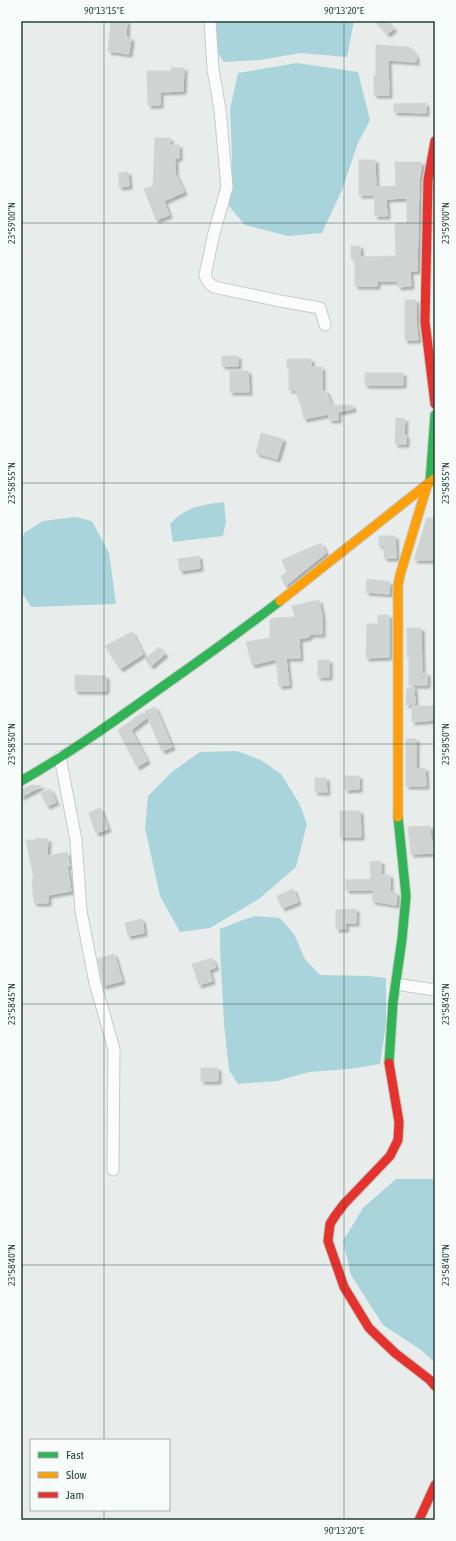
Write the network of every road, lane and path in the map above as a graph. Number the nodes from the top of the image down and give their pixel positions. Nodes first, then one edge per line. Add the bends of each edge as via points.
1 (210, 21) edge
2 (435, 141) edge
3 (325, 325) dead end
4 (435, 404) edge
5 (435, 416) edge
6 (431, 482) edge
7 (60, 758) junction
8 (21, 781) edge
9 (396, 984) junction
10 (435, 990) edge
11 (113, 1170) dead end
12 (435, 1386) edge
13 (435, 1485) edge
14 (418, 1520) edge

1 - 3 street via 212,69 221,118 227,187 205,275 214,287 320,308
2 - 4 street via 428,180 425,322
5 - 6 street
6 - 7 street via 248,626
6 - 9 street via 398,586 397,807 406,896
7 - 8 street
7 - 11 street via 76,840 81,910 96,983 114,1049
9 - 10 street
9 - 12 street via 389,1067 399,1122 398,1140 390,1156 335,1216 330,1224 328,1241 344,1287 369,1328
13 - 14 street

